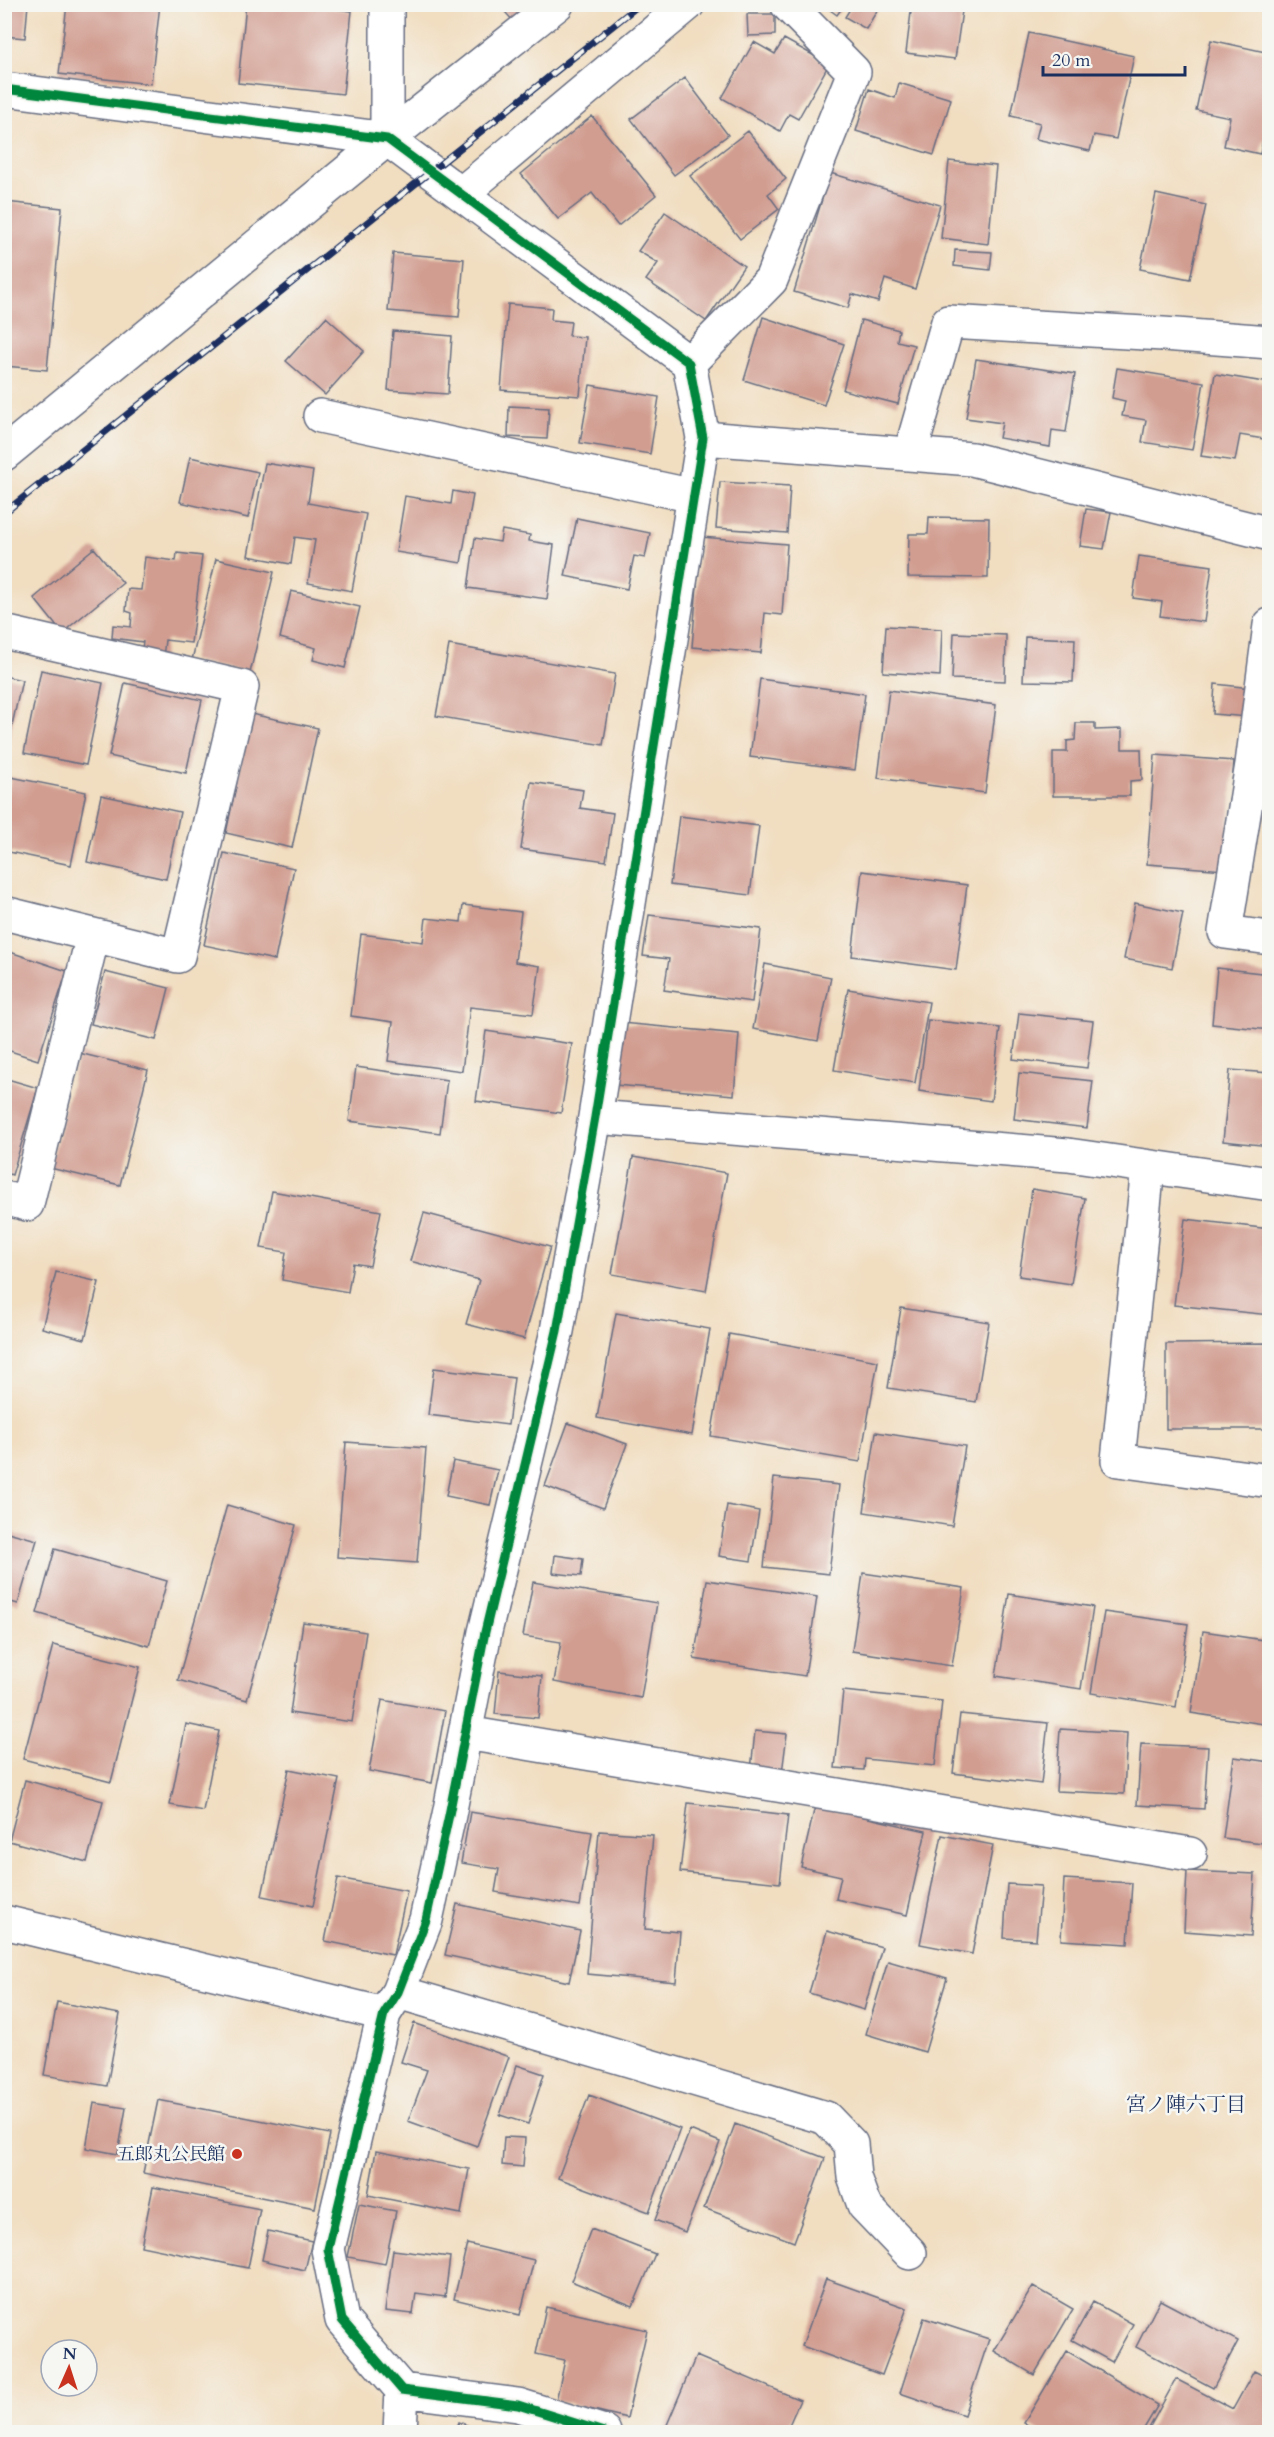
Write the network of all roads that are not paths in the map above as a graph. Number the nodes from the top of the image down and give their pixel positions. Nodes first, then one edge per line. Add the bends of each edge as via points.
1 (387, 4) edge
2 (557, 4) edge
3 (688, 4) edge
4 (787, 4) edge
5 (4, 89) edge
6 (387, 139) junction
7 (461, 194) junction
8 (1269, 342) edge
9 (689, 363) junction
10 (320, 416) dead end
11 (703, 438) junction
12 (4, 454) edge
13 (910, 454) junction
14 (694, 496) junction
15 (1269, 534) edge
16 (1269, 625) edge
17 (4, 632) edge
18 (1265, 697) edge
19 (4, 913) edge
20 (93, 935) junction
21 (1269, 938) edge
22 (595, 1117) junction
23 (1148, 1167) junction
24 (1269, 1184) edge
25 (4, 1198) edge
26 (1269, 1481) edge
27 (466, 1733) junction
28 (1190, 1854) dead end
29 (4, 1922) edge
30 (391, 2003) junction
31 (910, 2253) dead end
32 (402, 2390) junction
33 (400, 2433) edge
34 (604, 2433) edge

1 - 6 street
2 - 6 street
3 - 7 street
4 - 9 street via 854,72 771,280
5 - 6 street
6 - 7 street
6 - 12 street
7 - 9 street
8 - 13 street via 948,322
9 - 11 street
10 - 14 street
11 - 13 street
11 - 14 street
13 - 15 street via 972,459
14 - 22 street
16 - 18 street
17 - 20 street via 242,687 178,956
18 - 21 street via 1225,932
19 - 20 street
20 - 25 street via 27,1204
22 - 23 street via 1068,1155
22 - 27 street via 556,1331 485,1632
23 - 24 street
23 - 26 street via 1118,1460
27 - 28 street
27 - 30 street via 426,1920
29 - 30 street
30 - 31 street via 826,2118 851,2144 854,2176 864,2205
30 - 32 street via 328,2249 342,2320
32 - 33 street
32 - 34 street via 518,2405

